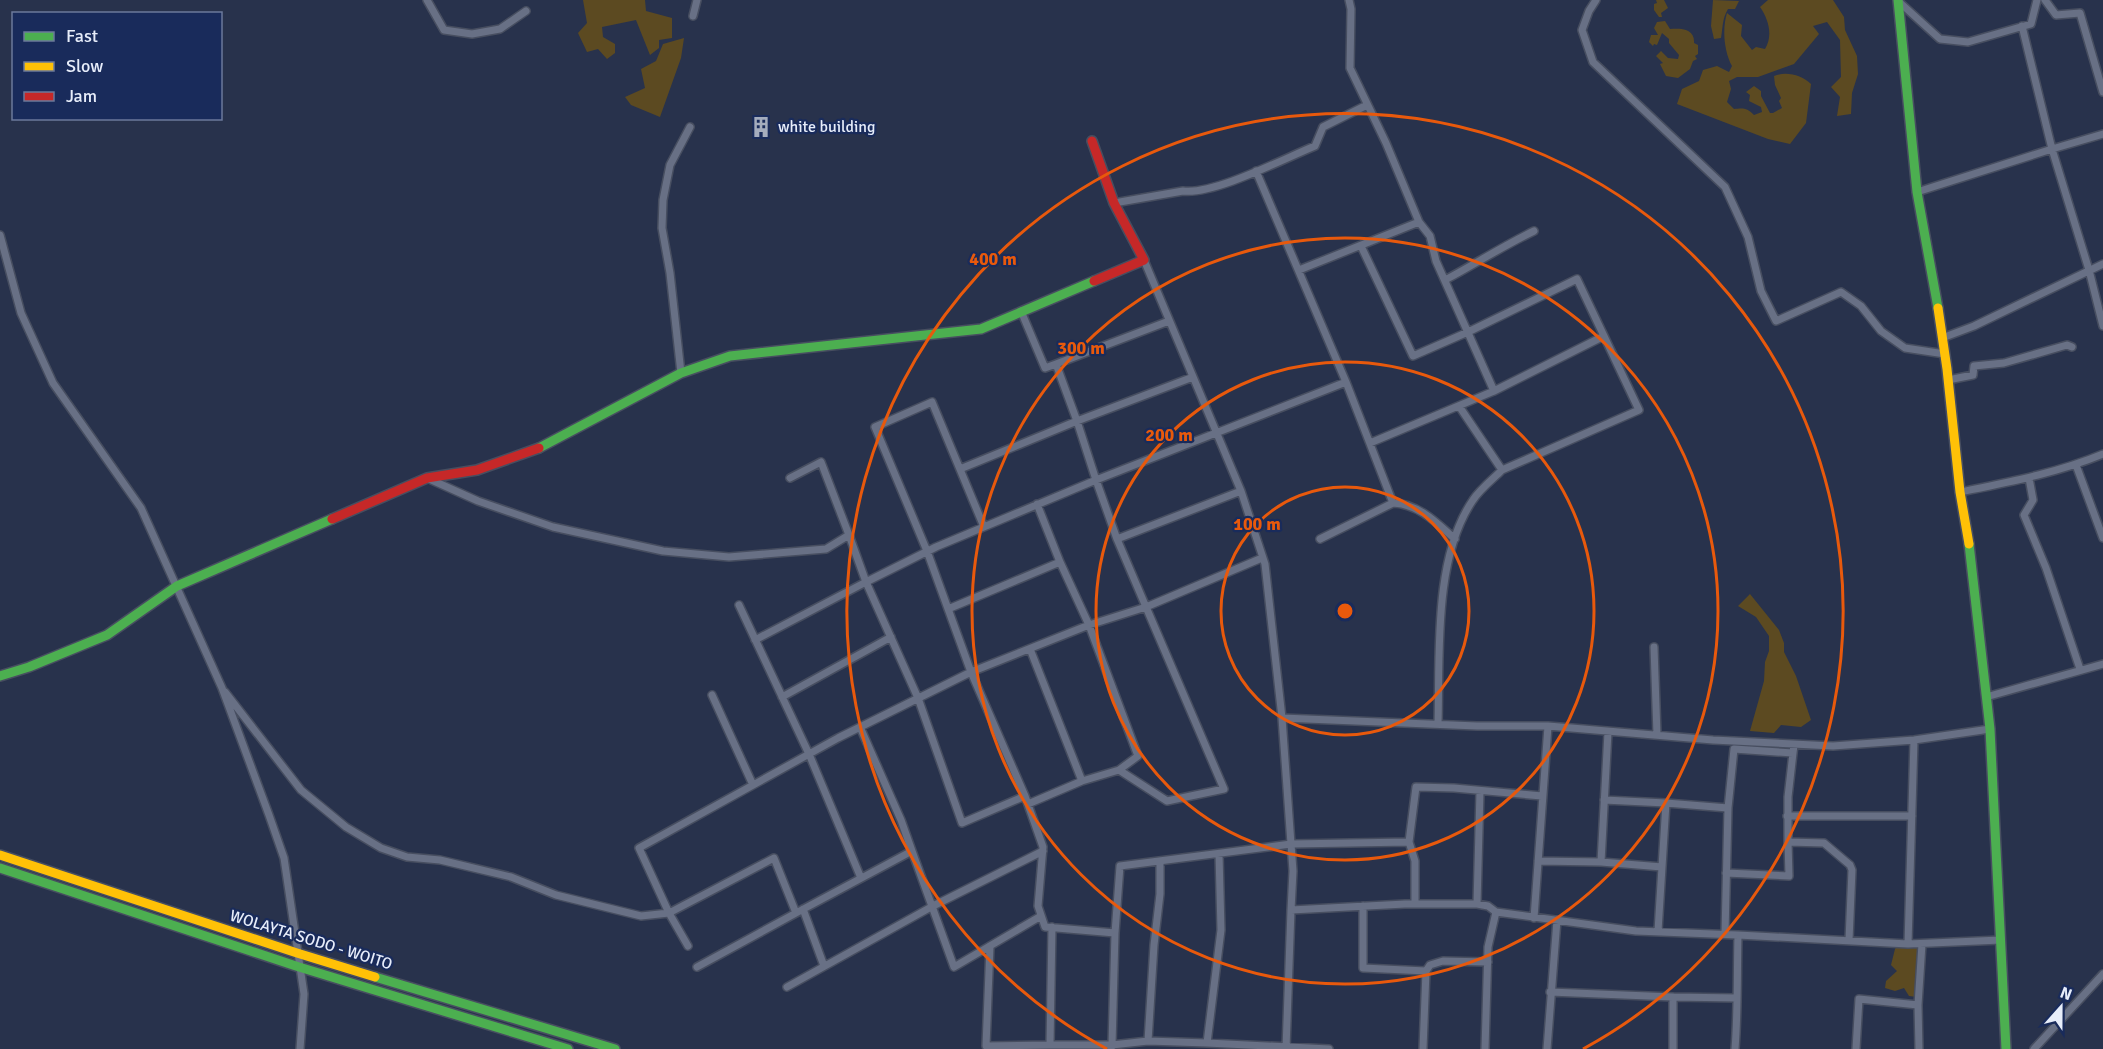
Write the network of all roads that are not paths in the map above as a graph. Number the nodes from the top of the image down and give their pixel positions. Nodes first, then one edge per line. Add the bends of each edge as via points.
1 (427, 0) edge
2 (698, 0) edge
3 (1349, 0) edge
4 (1596, 0) edge
5 (1898, 0) edge
6 (2037, 0) edge
7 (2045, 0) edge
8 (526, 11) dead end
9 (693, 16) dead end
10 (2022, 26) junction
11 (2103, 92) edge
12 (1367, 105) junction
13 (690, 128) dead end
14 (2103, 134) edge
15 (1092, 141) dead end
16 (2052, 149) junction
17 (1256, 171) junction
18 (1917, 192) junction
19 (1114, 203) junction
20 (1419, 222) junction
21 (1534, 231) dead end
22 (0, 235) edge
23 (1361, 246) junction
24 (1143, 260) junction
25 (2103, 264) edge
26 (1299, 270) junction
27 (2089, 270) junction
28 (1444, 280) junction
29 (1021, 311) junction
30 (1170, 321) junction
31 (2103, 326) edge
32 (1468, 332) junction
33 (1604, 336) junction
34 (1942, 338) junction
35 (2072, 347) dead end
36 (1945, 354) junction
37 (1056, 364) junction
38 (681, 373) junction
39 (1193, 377) junction
40 (1948, 380) junction
41 (1346, 382) junction
42 (1494, 391) junction
43 (1459, 406) junction
44 (1077, 422) junction
45 (1217, 434) junction
46 (1370, 443) junction
47 (2103, 454) edge
48 (2076, 465) junction
49 (960, 469) junction
50 (1502, 470) junction
51 (427, 478) junction
52 (790, 478) dead end
53 (2029, 478) junction
54 (1096, 480) junction
55 (1241, 491) junction
56 (1960, 492) junction
57 (1393, 503) junction
58 (1038, 504) junction
59 (2100, 520) edge
60 (984, 527) junction
61 (849, 535) junction
62 (2103, 538) edge
63 (1117, 539) junction
64 (1320, 539) dead end
65 (1455, 539) junction
66 (927, 551) junction
67 (1262, 558) junction
68 (1060, 562) junction
69 (866, 582) junction
70 (177, 586) junction
71 (739, 605) dead end
72 (1146, 607) junction
73 (948, 609) junction
74 (1089, 626) junction
75 (891, 636) junction
76 (755, 640) junction
77 (1654, 647) dead end
78 (1030, 649) junction
79 (2103, 664) edge
80 (2080, 669) junction
81 (971, 672) junction
82 (0, 676) edge
83 (222, 688) junction
84 (711, 695) dead end
85 (782, 697) junction
86 (1986, 697) junction
87 (918, 698) junction
88 (1282, 718) junction
89 (1438, 724) junction
90 (1548, 726) junction
91 (860, 727) junction
92 (1990, 729) junction
93 (1608, 732) junction
94 (1657, 735) junction
95 (1914, 740) junction
96 (1794, 749) junction
97 (808, 754) junction
98 (1119, 770) junction
99 (1082, 781) junction
100 (753, 785) junction
101 (1480, 791) junction
102 (1025, 796) junction
103 (1542, 796) junction
104 (1604, 800) junction
105 (1666, 803) junction
106 (1028, 804) junction
107 (1728, 808) junction
108 (1787, 816) junction
109 (1912, 816) junction
110 (1409, 842) junction
111 (1788, 842) junction
112 (1291, 844) junction
113 (912, 851) junction
114 (1043, 851) junction
115 (1219, 854) junction
116 (0, 855) edge
117 (1160, 861) junction
118 (1538, 861) junction
119 (1601, 862) junction
120 (1662, 867) junction
121 (0, 868) edge
122 (1726, 873) junction
123 (861, 878) junction
124 (1415, 904) junction
125 (1477, 904) junction
126 (933, 906) junction
127 (1363, 906) junction
128 (1290, 910) junction
129 (799, 911) junction
130 (1496, 912) junction
131 (669, 913) junction
132 (1041, 916) junction
133 (1534, 918) junction
134 (1557, 920) junction
135 (1052, 927) junction
136 (1658, 931) junction
137 (1115, 933) junction
138 (1725, 934) junction
139 (1738, 935) junction
140 (1849, 940) junction
141 (2001, 940) junction
142 (1908, 944) junction
143 (1922, 944) junction
144 (688, 946) dead end
145 (990, 946) junction
146 (297, 952) junction
147 (1488, 962) junction
148 (697, 966) dead end
149 (824, 966) junction
150 (299, 967) junction
151 (1426, 971) junction
152 (2103, 974) edge
153 (787, 987) dead end
154 (1550, 992) junction
155 (1673, 997) junction
156 (1737, 998) junction
157 (1918, 1005) junction
158 (1148, 1041) junction
159 (1207, 1043) junction
160 (1050, 1045) junction
161 (1112, 1047) edge
162 (1286, 1048) edge
163 (300, 1049) edge
164 (568, 1049) edge
165 (615, 1049) edge
166 (1329, 1049) edge
167 (1424, 1049) edge
168 (1485, 1049) edge
169 (1547, 1049) edge
170 (1673, 1049) edge
171 (1735, 1049) edge
172 (1856, 1049) edge
173 (1919, 1049) edge
174 (2006, 1049) edge
175 (2034, 1049) edge

1 - 8 street via 444,30 472,34 500,29
2 - 9 street
3 - 12 street via 1350,68
4 - 36 street via 1582,30 1593,62 1725,188 1748,237 1761,291 1776,321 1841,292 1861,306 1881,331 1905,348
5 - 10 street via 1940,39 1968,42
5 - 18 main road
6 - 10 street via 2031,24
7 - 11 street via 2056,15 2080,13
10 - 16 street
12 - 17 street via 1323,127 1315,146
12 - 20 street
13 - 38 street via 673,158 663,200 662,228
14 - 16 street
15 - 19 main road
16 - 18 street
16 - 27 street
17 - 19 street via 1205,190
17 - 26 street
18 - 34 main road
19 - 24 main road
20 - 23 street
20 - 28 street via 1430,236
21 - 28 street
22 - 70 street via 21,313 53,383 141,508
23 - 26 street
23 - 32 street via 1413,356
24 - 29 main road
24 - 30 street
25 - 27 street
26 - 41 street
27 - 31 street
27 - 34 street
28 - 32 street
29 - 37 street via 1045,368
29 - 38 main road via 981,329 730,356
30 - 37 street
30 - 39 street
32 - 33 street via 1577,279
32 - 42 street
33 - 42 street
33 - 50 street via 1639,410
34 - 36 main road
35 - 40 street via 1974,366 1973,375
36 - 40 main road
37 - 44 street
38 - 51 main road via 532,452 477,470
39 - 44 street
39 - 45 street
40 - 56 main road
41 - 45 street
41 - 46 street
42 - 43 street
43 - 46 street
43 - 50 street
44 - 49 street
44 - 54 street
45 - 54 street
45 - 55 street
46 - 57 street
47 - 48 street
48 - 53 street
48 - 59 street
49 - 60 street
49 - 66 street via 932,402 875,427
50 - 65 street via 1473,499
51 - 61 street via 553,527 663,551 729,557 826,549
51 - 70 main road
52 - 61 street via 821,462
53 - 56 street
53 - 80 street via 2033,500 2024,514
54 - 58 street
54 - 63 street
55 - 63 street
55 - 67 street
56 - 86 main road
57 - 64 street
57 - 65 street via 1418,510
58 - 60 street
58 - 68 street
59 - 62 street
60 - 66 street
61 - 69 street
63 - 72 street
65 - 89 street via 1441,613
66 - 69 street
66 - 73 street
67 - 72 street
67 - 88 street
68 - 73 street
68 - 74 street
69 - 75 street
69 - 76 street
70 - 82 main road via 107,634
70 - 83 street
71 - 76 street
72 - 74 street
72 - 98 street via 1224,789 1167,801
73 - 81 street
74 - 78 street
74 - 98 street via 1138,756
75 - 85 street
75 - 87 street
76 - 85 street
77 - 94 street
78 - 81 street
78 - 99 street
79 - 80 street
80 - 86 street
81 - 87 street
81 - 102 street
83 - 131 street via 301,790 346,827 381,848 407,857 440,860 511,877 556,895 641,916
83 - 146 street via 284,858
84 - 100 street
85 - 97 street
86 - 92 main road
87 - 91 street
87 - 102 street via 962,823
88 - 89 street
88 - 112 street
89 - 90 street
90 - 93 street
90 - 103 street
91 - 97 street
91 - 113 street
92 - 95 street
92 - 141 main road
93 - 94 street
93 - 104 street
94 - 96 street
95 - 96 street
95 - 109 street
96 - 107 street via 1734,749
96 - 108 street
97 - 100 street
97 - 123 street
98 - 99 street
99 - 106 street
100 - 131 street via 639,848
101 - 103 street
101 - 110 street via 1416,787
101 - 125 street
102 - 106 street
103 - 118 street
104 - 105 street
104 - 119 street
105 - 107 street
105 - 120 street
106 - 114 street
107 - 122 street
108 - 109 street
108 - 111 street
109 - 142 street
110 - 112 street
110 - 124 street via 1415,861
111 - 122 street via 1789,876
111 - 140 street via 1824,843 1850,865
112 - 115 street
112 - 128 street
113 - 123 street
113 - 126 street
114 - 126 street
114 - 132 street via 1038,906
115 - 117 street
115 - 159 street via 1221,930
116 - 146 main road, WOLAYTA SODO - WOITO
117 - 137 street via 1120,866
117 - 158 street
118 - 119 street
118 - 133 street
119 - 120 street
120 - 136 street
121 - 150 main road, WOLAYTA SODO - WOITO
122 - 138 street
123 - 129 street
124 - 125 street
124 - 127 street
125 - 130 street
126 - 145 street via 954,967
126 - 149 street
127 - 128 street
127 - 151 street via 1363,968
128 - 162 street
129 - 131 street via 774,858
129 - 148 street
129 - 149 street
130 - 133 street
130 - 147 street
131 - 144 street
132 - 135 street via 1045,927
132 - 145 street
133 - 134 street
134 - 136 street
134 - 154 street
135 - 137 street
135 - 160 street
136 - 138 street
137 - 161 street
138 - 139 street
139 - 140 street
139 - 156 street
140 - 142 street
141 - 143 street
141 - 174 main road
142 - 143 street
143 - 157 street
145 - 160 street via 986,1046
146 - 150 street
146 - 165 main road, WOLAYTA SODO - WOITO
147 - 151 street via 1443,961 1430,965
147 - 168 street
149 - 153 street
150 - 163 street via 304,994
150 - 164 main road, WOLAYTA SODO - WOITO
151 - 167 street
152 - 175 street
154 - 155 street
154 - 169 street
155 - 156 street
155 - 170 street
156 - 171 street
157 - 172 street via 1859,999
157 - 173 street
158 - 159 street
158 - 161 street
159 - 162 street
160 - 161 street
162 - 166 street

